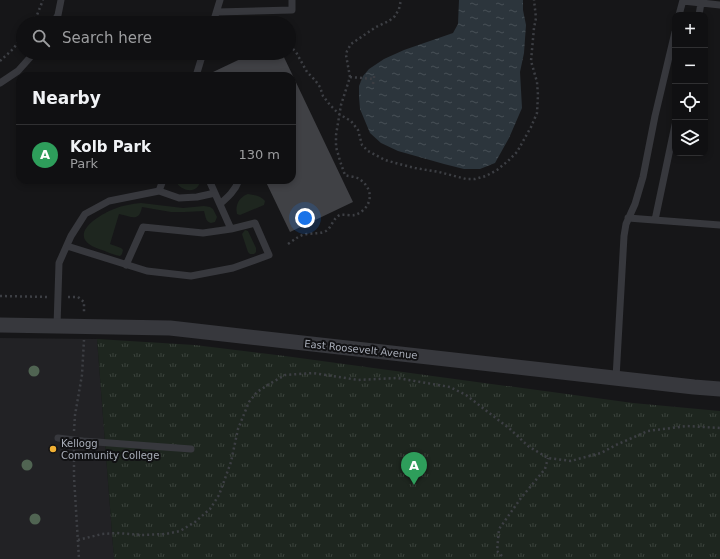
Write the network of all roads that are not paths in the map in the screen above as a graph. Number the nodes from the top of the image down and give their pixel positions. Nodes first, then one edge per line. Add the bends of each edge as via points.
1 (61, 0) edge
2 (220, 0) edge
3 (292, 0) edge
4 (683, 1) edge
5 (701, 3) junction
6 (720, 5) edge
7 (216, 12) junction
8 (680, 12) edge
9 (700, 12) edge
10 (57, 16) edge
11 (215, 16) edge
12 (672, 45) edge
13 (28, 60) edge
14 (201, 60) edge
15 (16, 72) edge
16 (16, 72) edge
17 (197, 72) edge
18 (0, 83) edge
19 (672, 140) edge
20 (162, 184) edge
21 (211, 184) edge
22 (238, 184) edge
23 (159, 191) junction
24 (215, 193) junction
25 (220, 204) junction
26 (628, 218) junction
27 (655, 220) junction
28 (720, 225) edge
29 (231, 229) junction
30 (67, 246) junction
31 (126, 265) junction
32 (0, 325) edge
33 (57, 326) junction
34 (616, 378) junction
35 (720, 389) edge
36 (58, 438) dead end
37 (191, 450) dead end

1 - 10 lane
2 - 7 lane
3 - 7 lane via 292,10
4 - 5 lane
4 - 8 lane
5 - 6 lane
5 - 9 lane
7 - 11 lane
12 - 26 lane via 643,177
13 - 16 lane
14 - 17 lane
15 - 18 lane
19 - 27 lane
20 - 23 lane
21 - 24 lane
22 - 25 lane via 232,194
23 - 24 lane via 179,198
23 - 30 lane via 109,202 85,214
24 - 25 lane
25 - 29 lane
26 - 27 lane
26 - 34 lane via 624,236
27 - 28 lane
29 - 31 lane via 202,233 143,227
29 - 31 lane via 255,223 269,255 233,268 192,276 147,272
30 - 31 lane
30 - 33 lane via 59,263
32 - 33 street, East Roosevelt Avenue
33 - 34 street, East Roosevelt Avenue via 170,328
34 - 35 street, East Roosevelt Avenue
36 - 37 lane

